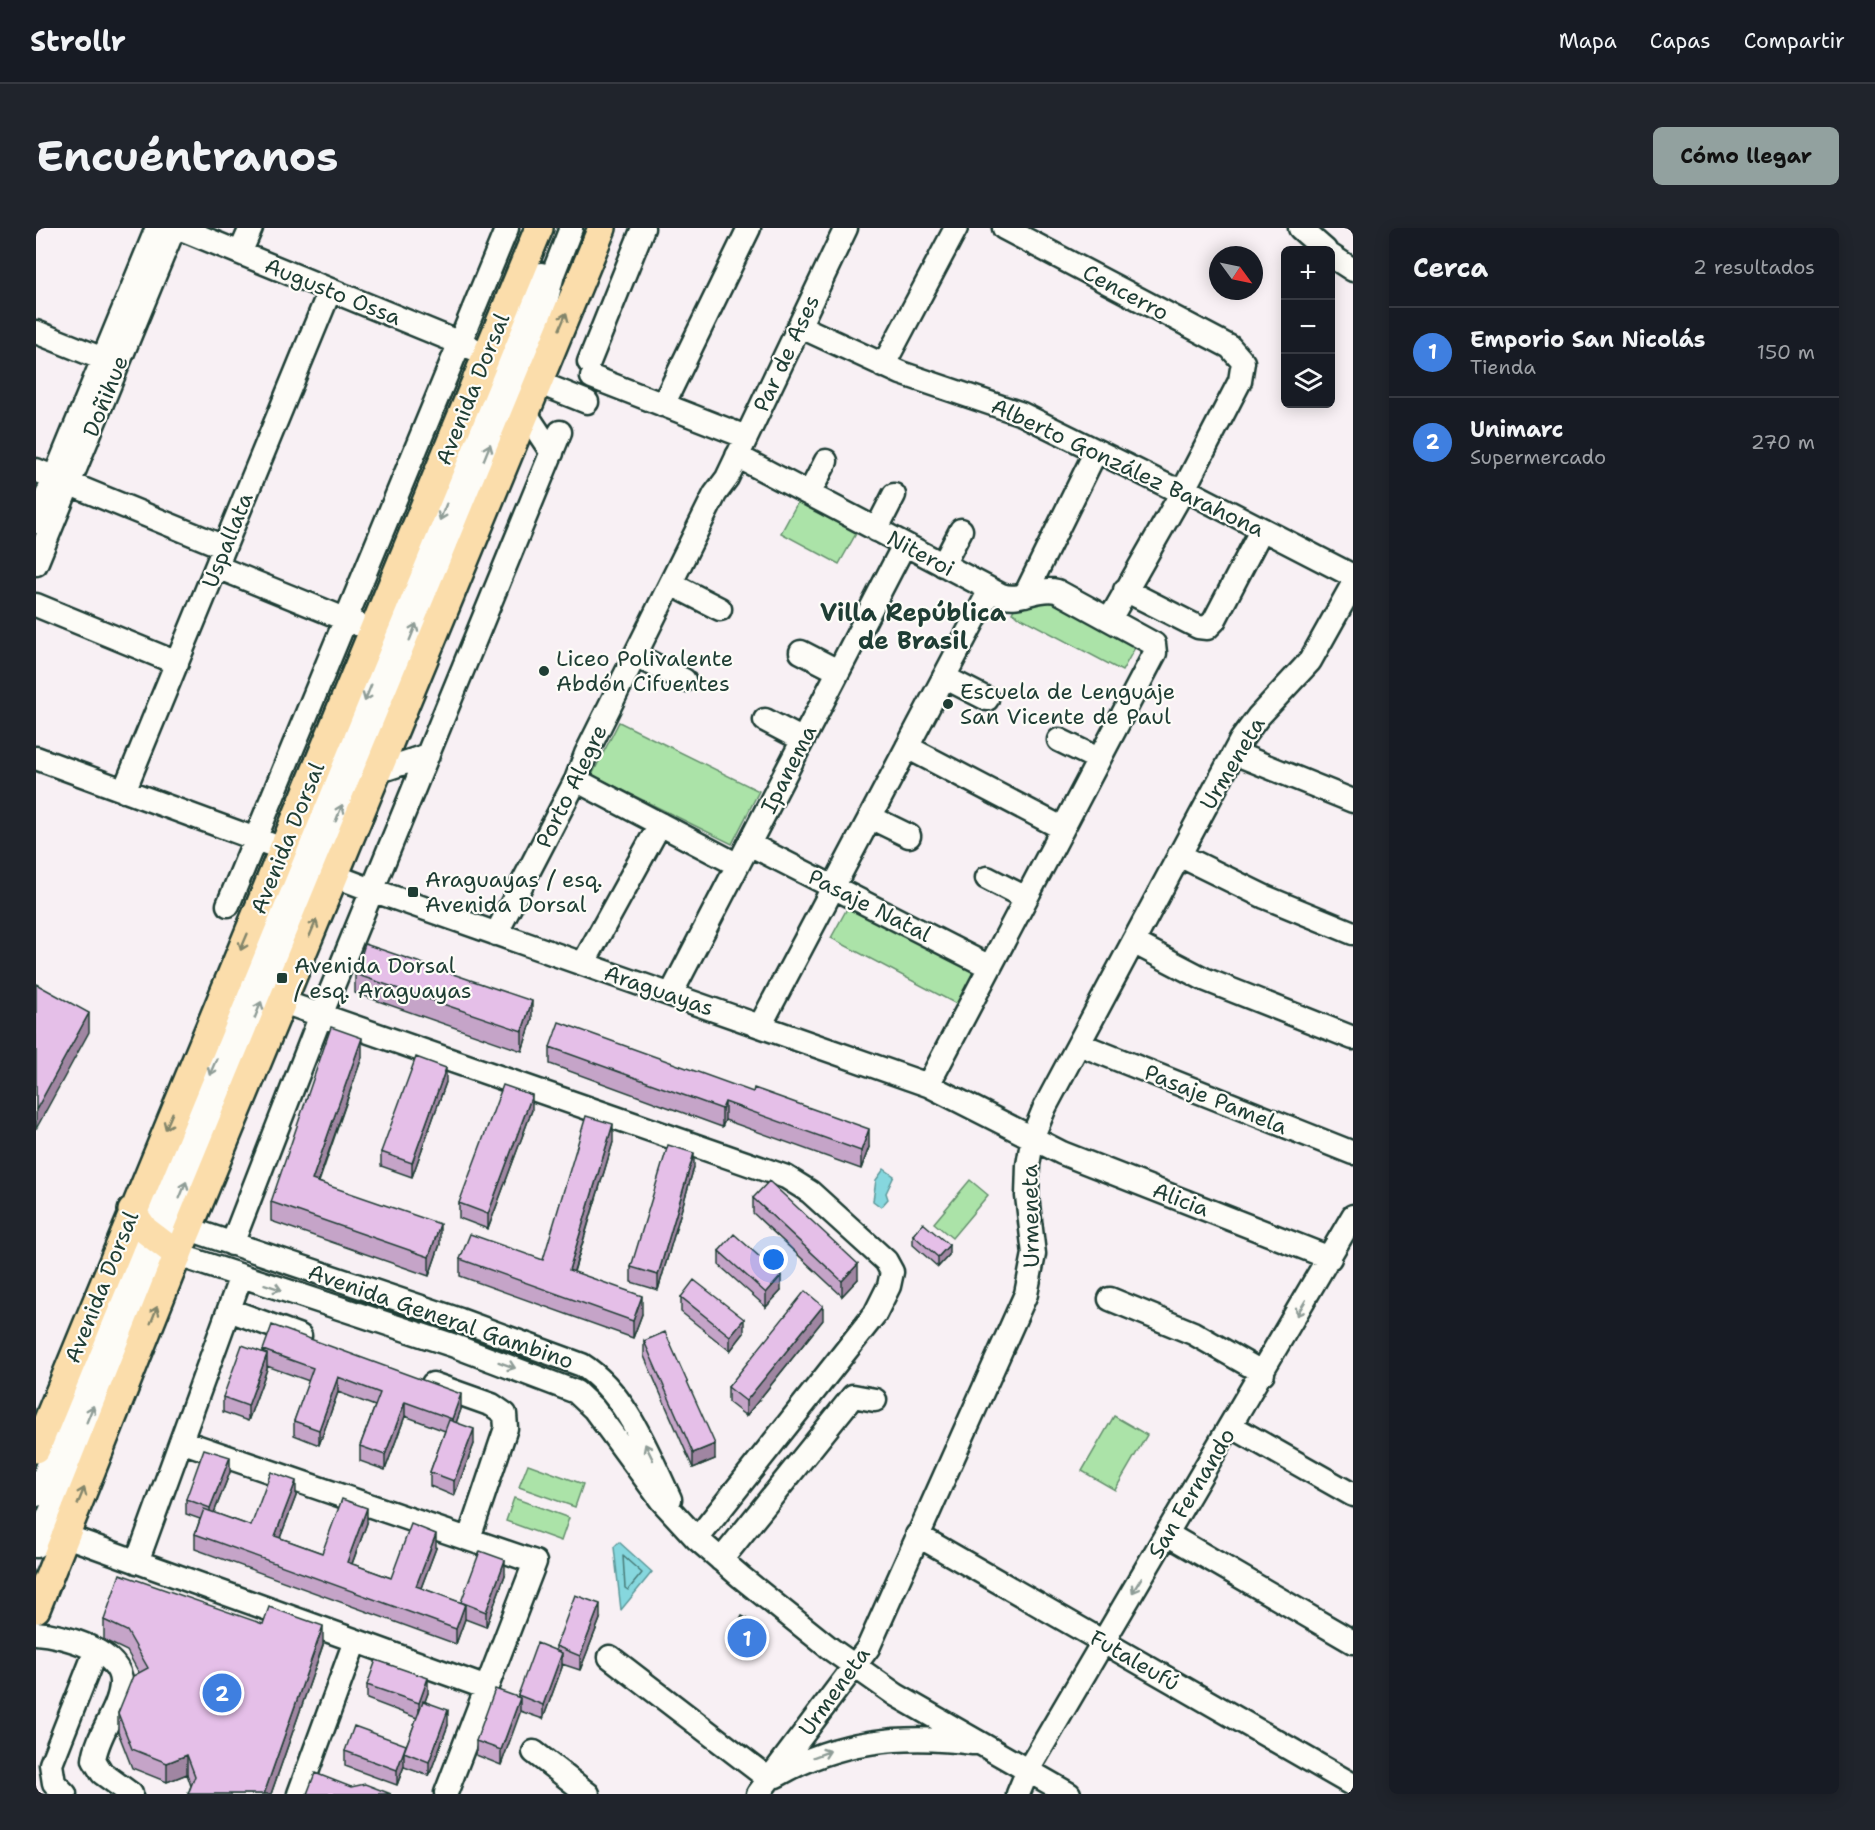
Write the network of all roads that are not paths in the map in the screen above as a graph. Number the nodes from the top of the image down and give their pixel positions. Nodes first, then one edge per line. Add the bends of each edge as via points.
1 (157, 228) edge
2 (174, 228) edge
3 (179, 228) edge
4 (251, 228) edge
5 (507, 228) edge
6 (539, 228) edge
7 (560, 228) edge
8 (571, 228) edge
9 (602, 228) edge
10 (643, 228) edge
11 (749, 228) edge
12 (846, 228) edge
13 (956, 228) edge
14 (1004, 228) edge
15 (1300, 228) edge
16 (1320, 246) edge
17 (240, 253) junction
18 (1335, 258) edge
19 (1352, 266) edge
20 (330, 290) junction
21 (799, 326) junction
22 (36, 332) edge
23 (459, 343) junction
24 (103, 359) junction
25 (883, 366) junction
26 (518, 368) junction
27 (587, 402) dead end
28 (663, 405) junction
29 (525, 412) junction
30 (742, 447) junction
31 (1096, 451) junction
32 (826, 461) dead end
33 (53, 477) edge
34 (727, 478) joint
35 (1184, 489) junction
36 (809, 494) junction
37 (894, 495) dead end
38 (36, 522) edge
39 (1262, 529) junction
40 (876, 530) junction
41 (961, 530) dead end
42 (904, 545) junction
43 (220, 557) junction
44 (36, 564) edge
45 (943, 565) junction
46 (1353, 576) edge
47 (671, 584) junction
48 (1353, 584) edge
49 (990, 590) junction
50 (1125, 590) junction
51 (1025, 595) junction
52 (36, 605) edge
53 (720, 609) dead end
54 (345, 619) junction
55 (1110, 619) junction
56 (372, 630) junction
57 (801, 652) dead end
58 (635, 655) junction
59 (177, 663) junction
60 (838, 672) junction
61 (944, 677) junction
62 (684, 680) dead end
63 (987, 699) dead end
64 (765, 720) dead end
65 (803, 740) junction
66 (1059, 740) dead end
67 (908, 747) junction
68 (1234, 753) junction
69 (428, 755) junction
70 (36, 758) edge
71 (1098, 759) junction
72 (378, 772) junction
73 (576, 780) junction
74 (124, 791) junction
75 (1353, 801) edge
76 (870, 817) junction
77 (660, 824) junction
78 (1062, 828) junction
79 (909, 836) dead end
80 (254, 839) junction
81 (749, 844) junction
82 (1179, 855) junction
83 (309, 863) junction
84 (738, 865) junction
85 (987, 878) dead end
86 (834, 886) junction
87 (372, 890) junction
88 (1026, 898) junction
89 (228, 905) dead end
90 (1353, 933) edge
91 (496, 934) junction
92 (1133, 942) junction
93 (583, 964) junction
94 (990, 967) junction
95 (671, 994) junction
96 (282, 1002) junction
97 (321, 1015) junction
98 (760, 1026) junction
99 (1353, 1038) edge
100 (1079, 1044) junction
101 (928, 1085) junction
102 (1033, 1136) junction
103 (1353, 1153) edge
104 (1353, 1216) edge
105 (189, 1229) junction
106 (154, 1235) junction
107 (1347, 1239) edge
108 (232, 1244) junction
109 (1330, 1258) junction
110 (241, 1276) junction
111 (1110, 1299) dead end
112 (229, 1310) junction
113 (460, 1320) junction
114 (316, 1342) edge
115 (452, 1345) junction
116 (1263, 1373) junction
117 (415, 1378) edge
118 (874, 1400) dead end
119 (1231, 1426) junction
120 (181, 1442) junction
121 (36, 1449) edge
122 (1350, 1487) edge
123 (36, 1495) edge
124 (690, 1532) junction
125 (1167, 1534) junction
126 (917, 1535) junction
127 (66, 1536) junction
128 (469, 1538) junction
129 (36, 1546) edge
130 (721, 1560) junction
131 (137, 1562) junction
132 (37, 1605) edge
133 (36, 1633) edge
134 (356, 1641) junction
135 (75, 1642) junction
136 (1103, 1642) junction
137 (1353, 1642) edge
138 (96, 1650) junction
139 (610, 1658) dead end
140 (854, 1666) junction
141 (487, 1688) junction
142 (983, 1744) junction
143 (534, 1752) dead end
144 (1028, 1770) junction
145 (310, 1783) edge
146 (1353, 1785) edge
147 (764, 1787) edge
148 (446, 1793) edge
149 (65, 1794) edge
150 (131, 1794) edge
151 (588, 1794) edge
152 (1018, 1794) edge
153 (1069, 1794) edge

1 - 24 street, Doñihue
2 - 33 street, Doñihue
3 - 17 street, Augusto Ossa
4 - 17 street
5 - 23 street, Avenida Dorsal
6 - 26 main road, Avenida Dorsal
7 - 26 street
8 - 26 street via 552,274 541,322
26 -> 9 main road, Avenida Dorsal
10 - 28 street, Niteroi via 591,370
11 - 28 street
12 - 21 street, Par de Ases
13 - 25 street
14 - 35 street, Cencerro via 1230,347 1243,362 1240,381
15 - 16 street
17 - 20 street, Augusto Ossa
18 - 19 street
20 - 23 street, Augusto Ossa
20 - 43 street, Uspallata
21 - 25 street, Alberto González Barahona
21 - 30 street, Par de Ases
22 - 24 street
23 - 26 street, Augusto Ossa
23 - 54 street, Avenida Dorsal
24 - 33 street, Doñihue
25 - 31 street, Alberto González Barahona via 1003,407
26 - 27 street, Augusto Ossa
26 - 29 main road, Avenida Dorsal
26 - 56 main road, Avenida Dorsal
26 - 83 street
28 - 30 street, Niteroi
29 - 69 street via 556,442
29 - 72 main road, Avenida Dorsal
30 - 34 street, Par de Ases
30 - 36 street, Niteroi
31 - 35 street, Alberto González Barahona via 1170,487
31 - 51 street
32 - 36 street
33 - 38 street, Doñihue
33 - 43 street
33 - 44 street, Doñihue
34 - 47 street, Porto Alegre via 715,494
35 - 39 street, Alberto González Barahona
35 - 50 street
36 - 40 street, Niteroi
37 - 40 street
39 - 46 street, Alberto González Barahona
39 - 50 street via 1207,628
40 - 42 street, Niteroi
41 - 45 street
42 - 45 street, Niteroi
42 - 60 street, Ipanema
43 - 54 street
43 - 59 street, Uspallata
45 - 49 street, Niteroi
47 - 53 street
47 - 58 street, Porto Alegre
48 - 68 street, Urmeneta via 1310,661 1258,717
49 - 51 street, Niteroi via 1010,598
49 - 61 street
50 - 55 street
51 - 55 street, Niteroi via 1050,589
52 - 59 street
54 - 56 street
54 - 80 street, Avenida Dorsal
55 - 71 street, Niteroi via 1151,640 1155,648
56 - 83 main road, Avenida Dorsal
57 - 60 street
58 - 62 street
58 - 73 street, Porto Alegre
59 - 74 street, Uspallata
60 - 65 street, Ipanema
61 - 63 street
61 - 67 street
64 - 65 street
65 - 81 street, Ipanema
66 - 71 street
67 - 76 street
67 - 78 street
68 - 75 street
68 - 82 street, Urmeneta
69 - 72 street
69 - 87 street
70 - 74 street, Araguayas
71 - 78 street
72 - 83 main road, Avenida Dorsal
73 - 77 street
73 - 91 street, Porto Alegre
74 - 80 street, Araguayas
76 - 79 street
76 - 86 street
77 - 84 street
77 - 93 street
78 - 88 street
80 - 83 street, Araguayas
80 - 89 street, Avenida Dorsal
81 - 84 street, Ipanema
81 - 86 street, Pasaje Natal
82 - 90 street via 1264,897
82 - 92 street, Urmeneta
83 - 87 street, Araguayas
96 -> 83 main road, Avenida Dorsal
83 -> 106 main road, Avenida Dorsal
106 -> 83 street
84 - 95 street, Ipanema
85 - 88 street
86 - 94 street, Pasaje Natal
86 - 98 street
87 - 91 street, Araguayas
87 - 97 street
88 - 94 street
91 - 93 street, Araguayas
92 - 99 street via 1204,979
92 - 100 street, Urmeneta
93 - 95 street, Araguayas
94 - 101 street
95 - 98 street, Araguayas
96 - 97 street
96 - 105 main road, Avenida Dorsal
97 - 108 street
97 - 124 street via 786,1177 810,1192 886,1261 892,1272 889,1286 874,1314
98 - 101 street, Araguayas
100 - 102 street, Urmeneta
100 - 103 street, Pasaje Pamela
101 - 102 street, Araguayas
102 - 109 street, Alicia via 1062,1153
102 - 126 street, Urmeneta via 1026,1179 1034,1241 1030,1281
104 - 107 street, San Fernando
105 - 106 main road, Avenida Dorsal
105 - 108 street, Avenida General Gambino
106 - 110 street, Avenida General Gambino
106 - 121 main road, Avenida Dorsal
106 - 123 street
127 -> 106 main road, Avenida Dorsal
129 -> 106 street
107 - 109 street, San Fernando
108 - 113 street, Avenida General Gambino
109 -> 116 street, San Fernando
110 - 112 street
110 -> 115 street, Avenida General Gambino
111 - 116 street via 1193,1334
112 - 114 street
112 - 120 street
113 - 115 street
124 -> 113 street, Avenida General Gambino via 644,1442 603,1381 582,1365
115 -> 124 street, Avenida General Gambino via 576,1392 594,1409 641,1476
116 - 119 street, San Fernando
117 - 128 street via 492,1405 505,1414 506,1428
118 - 130 street via 853,1396
119 - 122 street
119 - 125 street, San Fernando
120 - 128 street
120 - 131 street
124 - 130 street, Avenida General Gambino
125 -> 136 street, San Fernando
125 - 137 street
126 - 136 street, Futaleufú
126 - 140 street, Urmeneta via 868,1648
127 - 131 street
127 - 132 main road, Avenida Dorsal
128 - 141 street via 535,1562
130 - 140 street, Avenida General Gambino
131 - 134 street
132 - 135 street via 46,1619
133 - 135 street
134 - 141 street
134 - 145 street
135 - 138 street
136 - 144 street, San Fernando
136 - 146 street, Futaleufú
138 - 149 street via 51,1764 54,1783
138 - 150 street via 116,1668 121,1686 94,1760 98,1769
139 - 147 street
140 - 142 street, Avenida General Gambino via 904,1700
140 - 147 street, Urmeneta
141 - 148 street
142 - 144 street, Avenida General Gambino
147 -> 142 street via 823,1754 877,1740 928,1738
143 - 151 street
144 - 152 street, San Fernando
144 - 153 street, Avenida General Gambino

